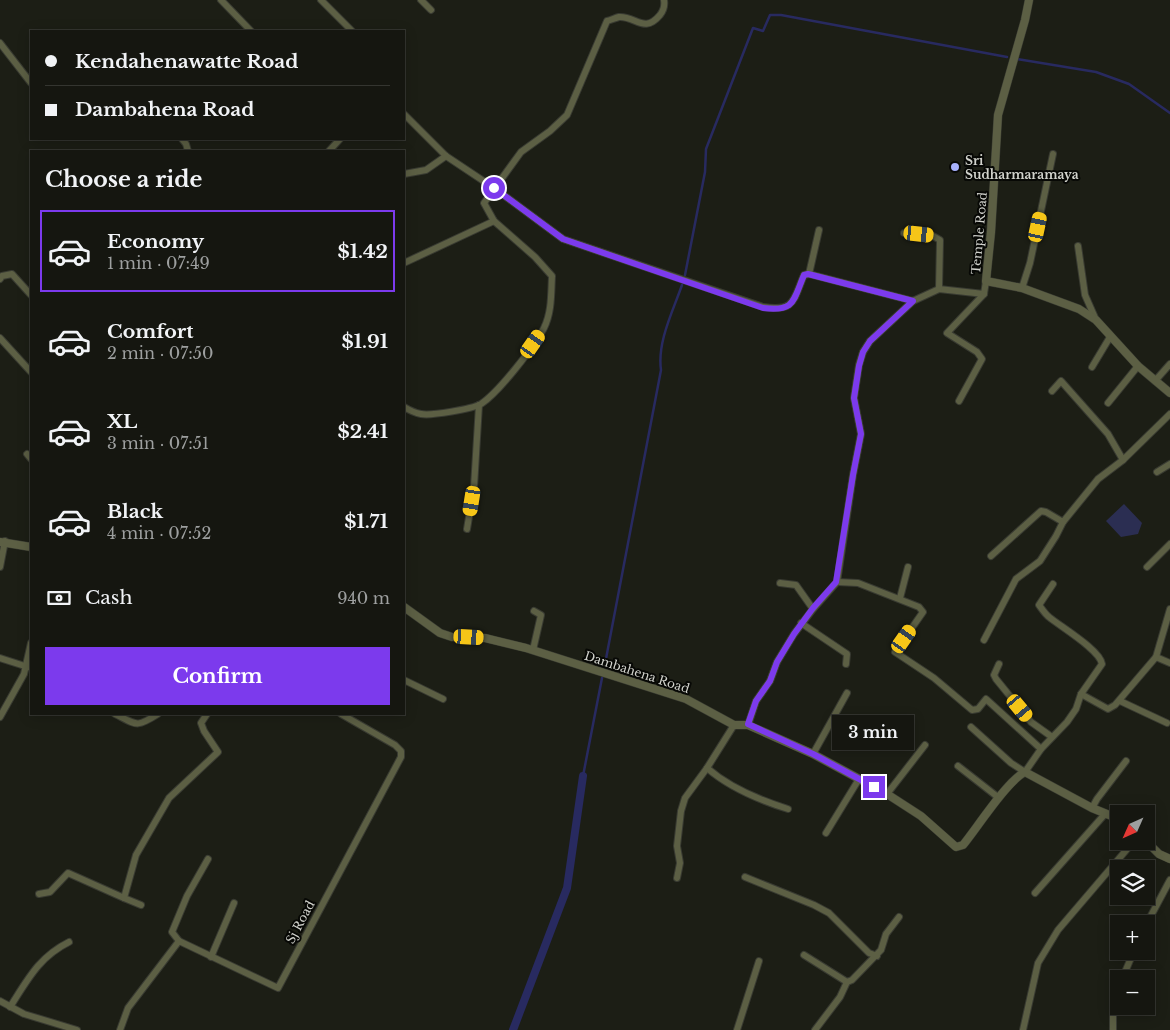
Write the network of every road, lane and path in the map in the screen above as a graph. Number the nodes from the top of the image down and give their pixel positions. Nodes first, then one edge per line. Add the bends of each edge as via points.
1 (221, 0) edge
2 (321, 0) edge
3 (421, 0) edge
4 (664, 0) edge
5 (1029, 0) edge
6 (431, 10) dead end
7 (250, 30) edge
8 (351, 30) edge
9 (0, 43) edge
10 (30, 82) edge
11 (405, 115) edge
12 (339, 140) edge
13 (330, 150) edge
14 (1053, 154) dead end
15 (446, 156) junction
16 (405, 174) edge
17 (494, 188) junction
18 (494, 221) junction
19 (819, 230) dead end
20 (904, 233) dead end
21 (1078, 246) dead end
22 (405, 263) edge
23 (808, 274) junction
24 (0, 279) edge
25 (986, 281) junction
26 (1022, 288) junction
27 (940, 289) junction
28 (30, 294) edge
29 (984, 294) junction
30 (913, 301) junction
31 (1096, 320) junction
32 (1110, 337) junction
33 (0, 338) edge
34 (1170, 364) edge
35 (1138, 366) junction
36 (1092, 367) dead end
37 (30, 371) edge
38 (1155, 381) junction
39 (1052, 391) dead end
40 (1170, 393) edge
41 (959, 401) dead end
42 (1108, 403) dead end
43 (479, 405) junction
44 (405, 408) edge
45 (1170, 414) edge
46 (1123, 460) junction
47 (1170, 464) edge
48 (1158, 472) dead end
49 (1063, 522) junction
50 (467, 529) dead end
51 (2, 541) edge
52 (1170, 544) edge
53 (30, 547) edge
54 (991, 556) dead end
55 (0, 567) edge
56 (908, 567) dead end
57 (1147, 567) dead end
58 (836, 582) junction
59 (780, 583) dead end
60 (1053, 584) dead end
61 (900, 598) junction
62 (405, 608) edge
63 (813, 608) junction
64 (1169, 610) edge
65 (534, 611) dead end
66 (801, 624) junction
67 (984, 640) dead end
68 (533, 650) junction
69 (1156, 657) junction
70 (0, 658) edge
71 (1170, 663) edge
72 (846, 664) dead end
73 (999, 664) dead end
74 (29, 666) edge
75 (405, 680) edge
76 (847, 693) dead end
77 (1081, 694) junction
78 (443, 699) dead end
79 (1120, 701) junction
80 (117, 715) edge
81 (156, 715) edge
82 (206, 715) edge
83 (343, 715) edge
84 (0, 717) edge
85 (748, 724) junction
86 (1167, 724) dead end
87 (734, 725) junction
88 (971, 727) dead end
89 (1052, 737) junction
90 (925, 745) dead end
91 (1041, 749) junction
92 (813, 754) junction
93 (1126, 761) dead end
94 (958, 766) dead end
95 (707, 768) junction
96 (1025, 772) junction
97 (859, 780) junction
98 (887, 794) junction
99 (999, 798) junction
100 (1092, 808) junction
101 (788, 809) dead end
102 (1105, 814) junction
103 (1110, 816) edge
104 (826, 833) dead end
105 (1155, 849) edge
106 (1126, 850) edge
107 (208, 859) dead end
108 (1170, 859) edge
109 (745, 876) dead end
110 (677, 878) dead end
111 (1170, 880) edge
112 (1035, 893) dead end
113 (39, 894) dead end
114 (124, 898) junction
115 (234, 903) dead end
116 (141, 905) dead end
117 (1151, 915) edge
118 (899, 917) dead end
119 (179, 941) junction
120 (69, 942) dead end
121 (804, 955) dead end
122 (876, 956) junction
123 (211, 957) junction
124 (759, 961) dead end
125 (847, 982) junction
126 (0, 1001) edge
127 (10, 1007) junction
128 (1112, 1015) edge
129 (77, 1030) edge
130 (120, 1030) edge
131 (737, 1030) edge
132 (815, 1030) edge
133 (1023, 1030) edge
134 (1112, 1030) edge

1 - 7 street
2 - 8 street
3 - 6 street
4 - 17 street via 664,11 655,22 643,24 620,17 607,21 567,115 522,152
5 - 25 street, Temple Road via 998,115
9 - 10 street
11 - 15 street
12 - 13 street
14 - 26 street
15 - 16 street via 426,170
15 - 17 street
17 - 18 street via 484,203
17 - 23 street via 563,239 763,308 778,310 788,307 804,275
18 - 22 street
18 - 43 street via 552,276 551,296 544,328 517,366
19 - 23 street
20 - 27 street via 933,236 940,240
21 - 31 street via 1085,294
23 - 30 street
24 - 28 street via 12,274
25 - 26 street, Temple Road
25 - 29 street
26 - 31 street, Temple Road via 1079,309
27 - 29 street
27 - 30 street
29 - 41 street via 947,333 977,352 982,359
30 - 58 street via 870,341 859,366 854,398 861,434
31 - 32 street, Temple Road
32 - 35 street, Temple Road
32 - 36 street
33 - 37 street
34 - 38 street
35 - 38 street, Temple Road
35 - 42 street
38 - 40 street, Temple Road
39 - 46 street via 1061,381 1108,434
43 - 44 street via 423,415
43 - 50 street via 474,487
45 - 46 street
46 - 49 street via 1098,480
47 - 48 street
49 - 54 street via 1041,511
49 - 67 street via 1040,561 1016,579
51 - 53 street
51 - 55 street
52 - 57 street
56 - 61 street
58 - 61 street via 858,583
58 - 63 street
59 - 63 street via 796,585
60 - 77 street via 1039,605 1101,659 1102,664
61 - 91 street via 923,612 895,652 934,678 972,710 978,709 986,700
62 - 68 street, Dambahena Road via 440,633 485,638
63 - 66 street
64 - 69 street
65 - 68 street via 540,615
66 - 72 street via 847,654
66 - 85 street via 756,701
68 - 87 street, Dambahena Road via 686,699
69 - 71 street
69 - 79 street
70 - 74 street
73 - 89 street via 994,675 996,679 1031,722
74 - 84 street
75 - 78 street
76 - 92 street
77 - 79 street via 1108,708
77 - 89 street via 1076,709
79 - 86 street
80 - 81 street via 135,724 142,724
82 - 114 street via 201,723 218,752 169,798 136,855
83 - 123 street, Sj Road via 395,745 401,751 401,757 278,988
85 - 87 street
85 - 92 street
87 - 95 street
88 - 96 street via 1011,764
89 - 91 street
90 - 98 street
91 - 96 street
92 - 97 street
93 - 100 street
94 - 99 street
95 - 101 street via 755,798
95 - 110 street via 685,798 680,811
96 - 99 street
96 - 100 street
97 - 98 street
97 - 104 street
98 - 99 street via 921,816 956,847 964,845
100 - 102 street
102 - 103 street
102 - 112 street
105 - 108 street
106 - 133 street via 1058,930 1038,963
107 - 119 street via 172,932
109 - 122 street via 829,913 869,953
111 - 117 street
113 - 114 street via 50,892 68,873
114 - 116 street
115 - 123 street
118 - 122 street via 886,934 882,950
119 - 123 street, Sj Road
119 - 130 street via 128,1008
120 - 127 street via 42,961
121 - 125 street
122 - 125 street
124 - 131 street
125 - 132 street
126 - 127 street
127 - 129 street
128 - 134 street

